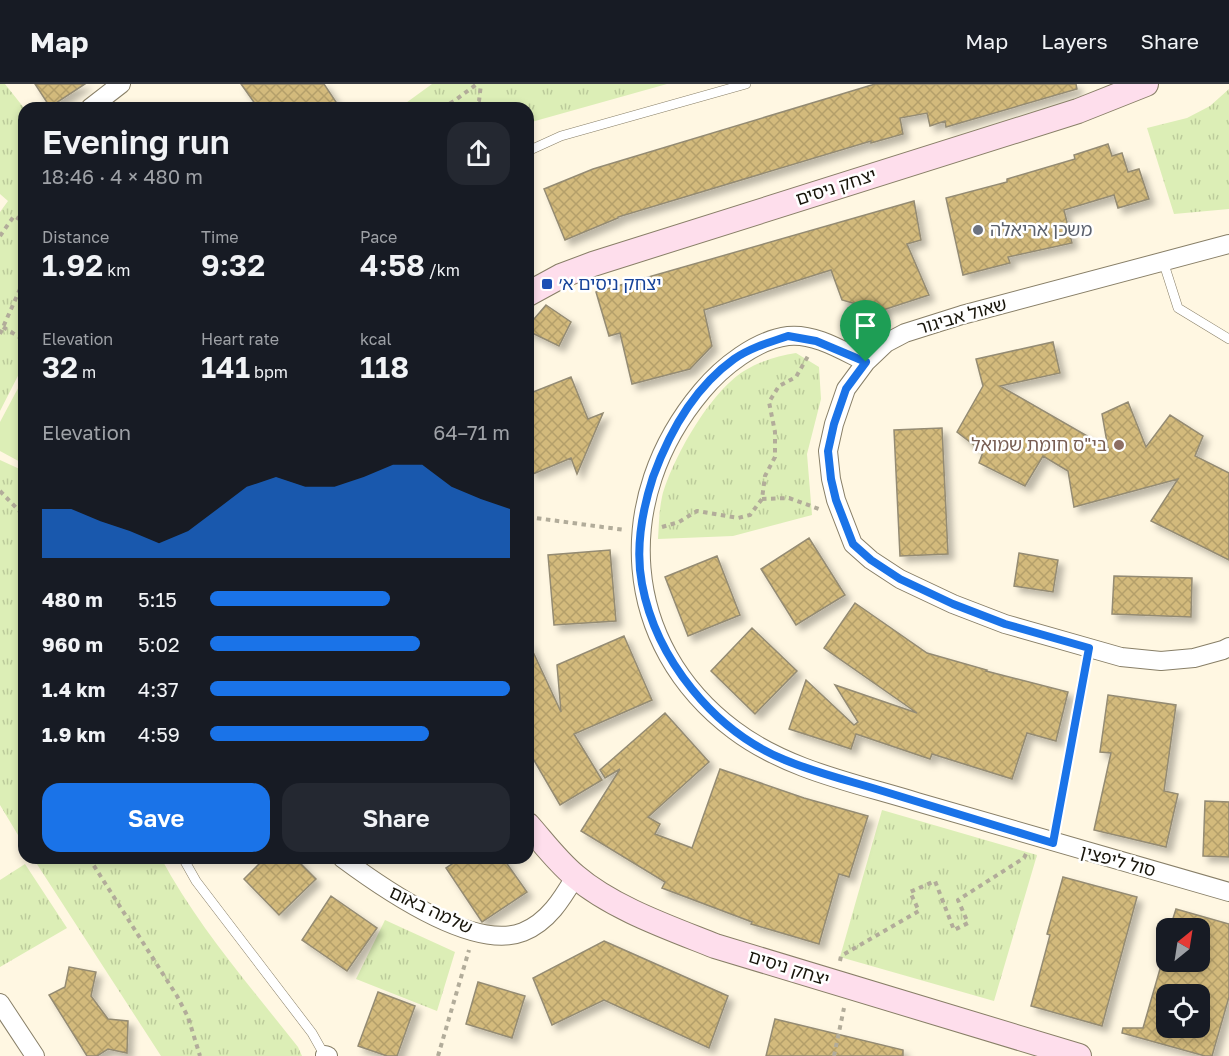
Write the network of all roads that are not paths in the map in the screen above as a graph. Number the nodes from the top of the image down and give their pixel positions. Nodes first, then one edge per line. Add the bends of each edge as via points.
1 (121, 84) edge
2 (746, 84) edge
3 (1146, 84) edge
4 (98, 102) edge
5 (534, 148) edge
6 (1229, 244) edge
7 (1163, 261) junction
8 (534, 291) edge
9 (1229, 339) edge
10 (866, 362) junction
11 (1229, 647) edge
12 (534, 832) edge
13 (186, 864) edge
14 (360, 864) edge
15 (576, 877) junction
16 (1229, 892) edge
17 (0, 1003) edge
18 (1073, 1055) edge
19 (35, 1056) edge
20 (326, 1056) edge

1 - 4 street
2 - 5 lane via 561,136
3 - 8 street, יצחק ניסים via 1078,111 593,264
6 - 7 street, שאול אביגור
7 - 9 lane via 1178,308
7 - 10 street, שאול אביגור via 905,333 886,343
10 - 11 street, שאול אביגור via 846,389 828,451 831,479 844,524 853,544 871,560 900,579 953,604 1005,624 1121,657 1161,661 1194,658
10 - 16 street, סול ליפצין via 816,341 788,336 765,344 735,359 711,380 686,410 668,441 646,499 639,560 647,607 658,634 690,687 734,730 784,760 1031,837
12 - 15 street, יצחק ניסים
13 - 20 lane
14 - 15 street, שלמה באום via 413,905 488,935 510,936 545,919
15 - 18 street, יצחק ניסים via 627,908 716,946
17 - 19 street

